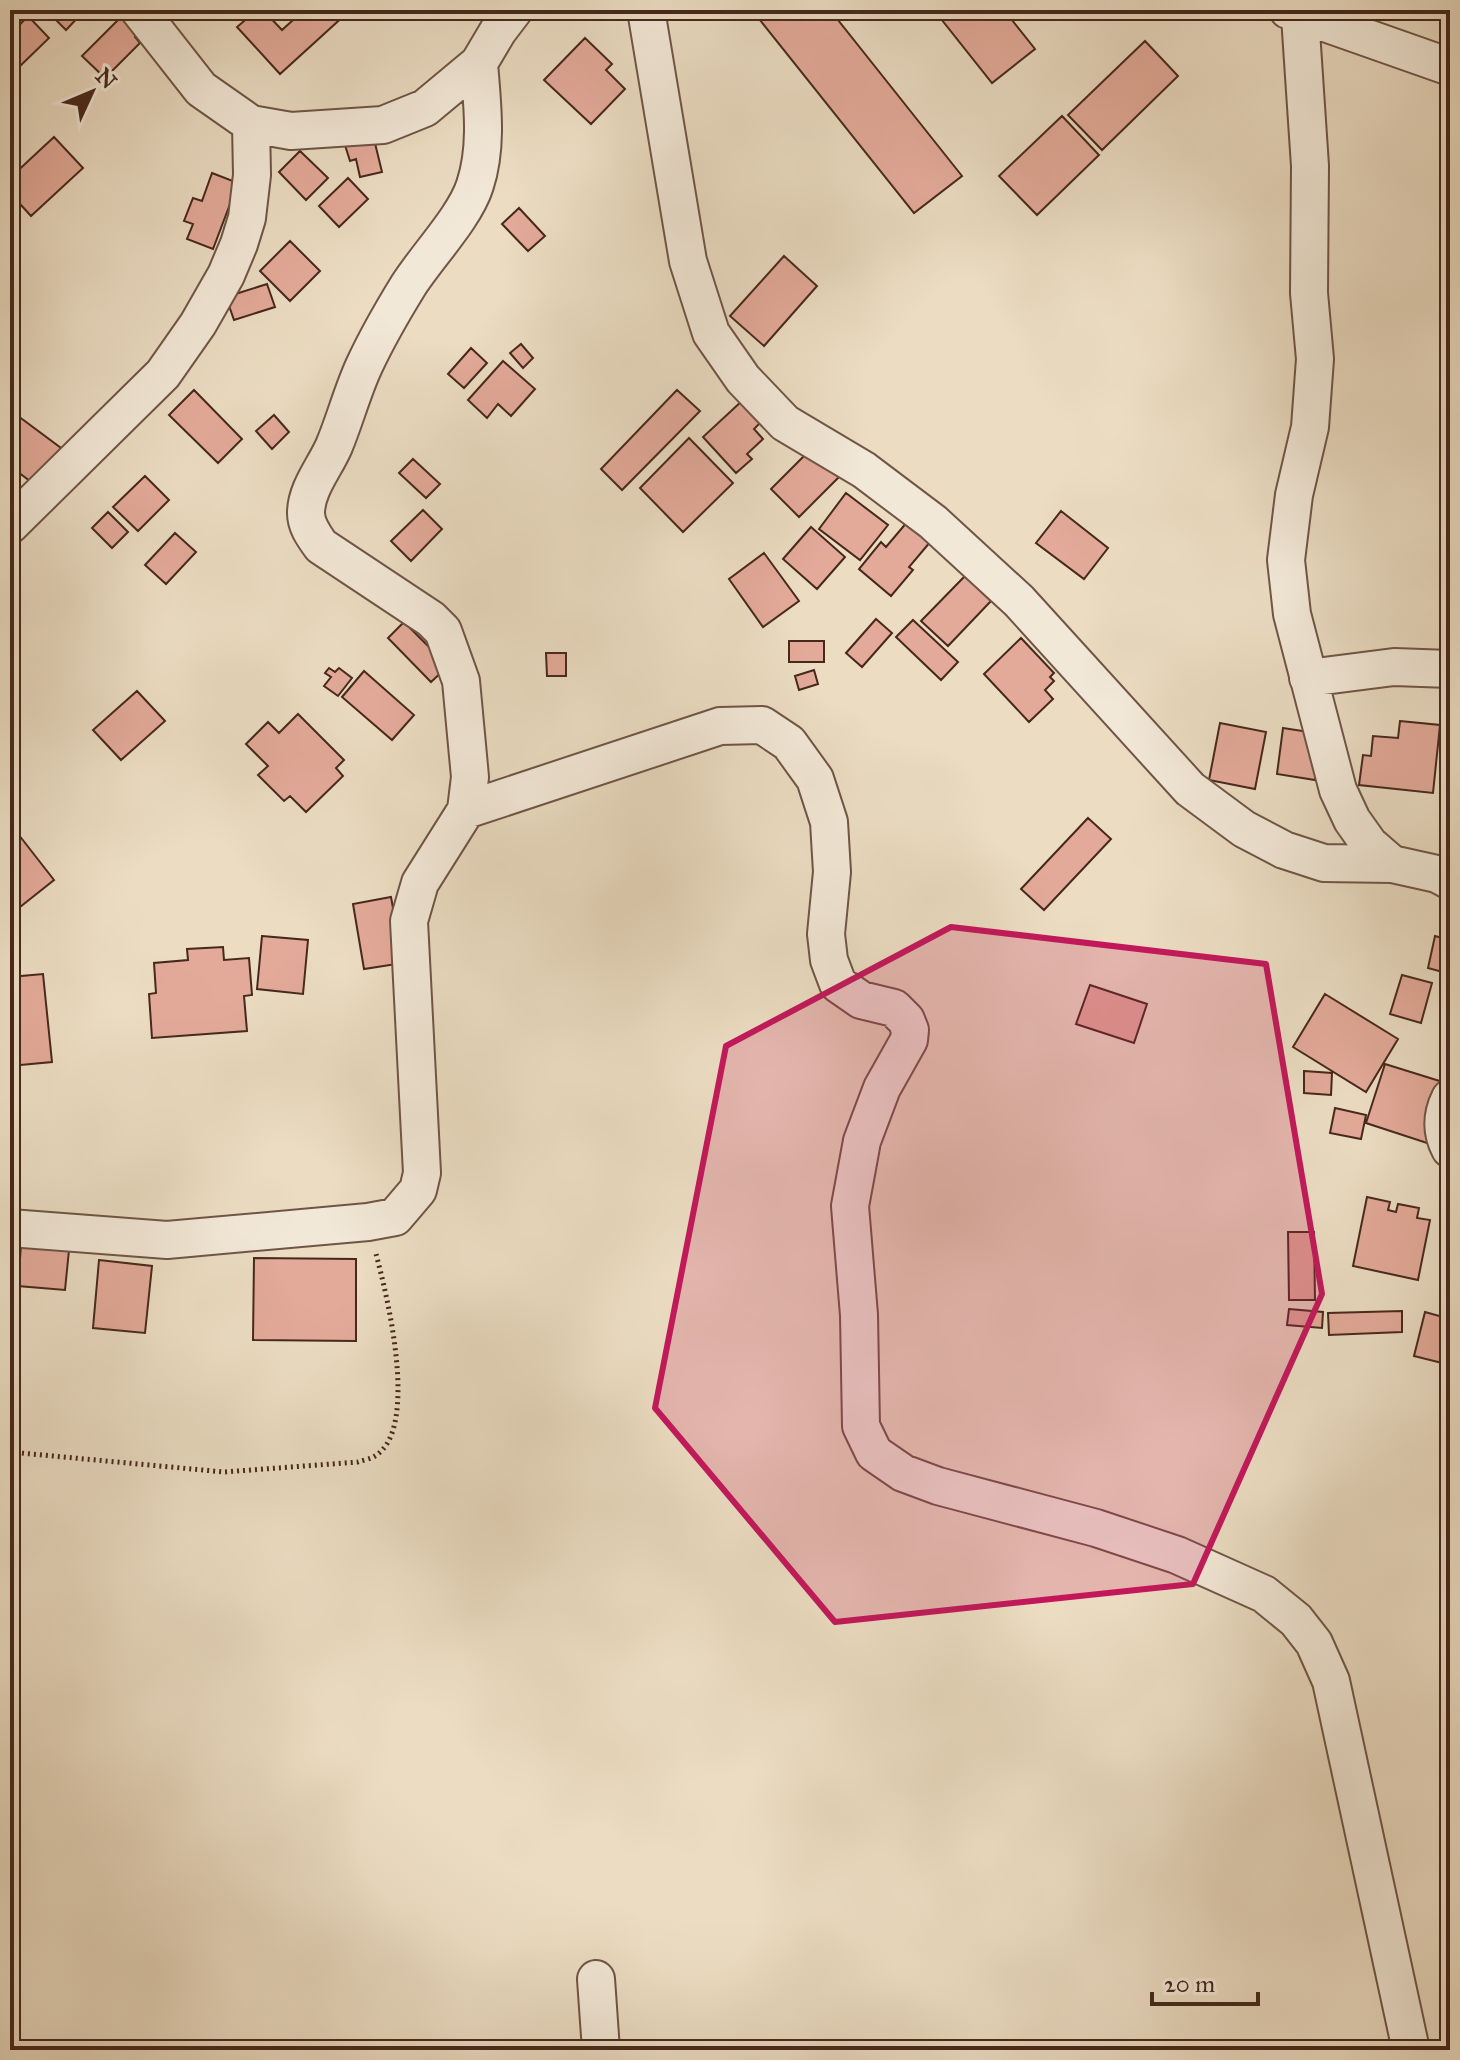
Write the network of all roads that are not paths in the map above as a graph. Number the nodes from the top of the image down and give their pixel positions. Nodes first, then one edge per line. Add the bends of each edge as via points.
1 (139, 10) edge
2 (514, 10) edge
3 (646, 10) edge
4 (1294, 13) edge
5 (479, 63) junction
6 (1450, 67) edge
7 (251, 124) junction
8 (10, 525) edge
9 (1450, 669) edge
10 (1308, 678) junction
11 (466, 810) junction
12 (1392, 864) junction
13 (1450, 881) edge
14 (1450, 1098) edge
15 (1450, 1149) edge
16 (10, 1228) edge
17 (596, 1979) dead end
18 (601, 2050) edge
19 (1411, 2050) edge

1 - 7 street via 201,89
2 - 5 street
3 - 12 street via 688,261 711,333 743,379 785,423 864,470 933,522 1019,601 1190,789 1244,829 1284,850 1324,863
4 - 6 street
4 - 10 street via 1310,166 1309,293 1315,359 1310,427 1286,560
5 - 7 street via 425,108 383,125 291,131
5 - 11 street via 483,110 475,186 386,323 306,513 321,546 443,631 461,681 470,777
7 - 8 street via 247,218 226,275 198,324 163,374
9 - 10 street via 1394,667
10 - 12 street via 1338,790 1369,844
11 - 16 street via 420,883 409,921 422,1173 418,1190 395,1217 167,1240
11 - 19 street via 720,726 762,725 789,743 815,779 829,822 832,872 826,934 838,984 861,1000 894,1008 910,1030 862,1141 850,1206 861,1426 874,1453 903,1473 1177,1555 1264,1594 1296,1620 1314,1643 1331,1681
12 - 13 street
14 - 15 street via 1443,1135
17 - 18 street

